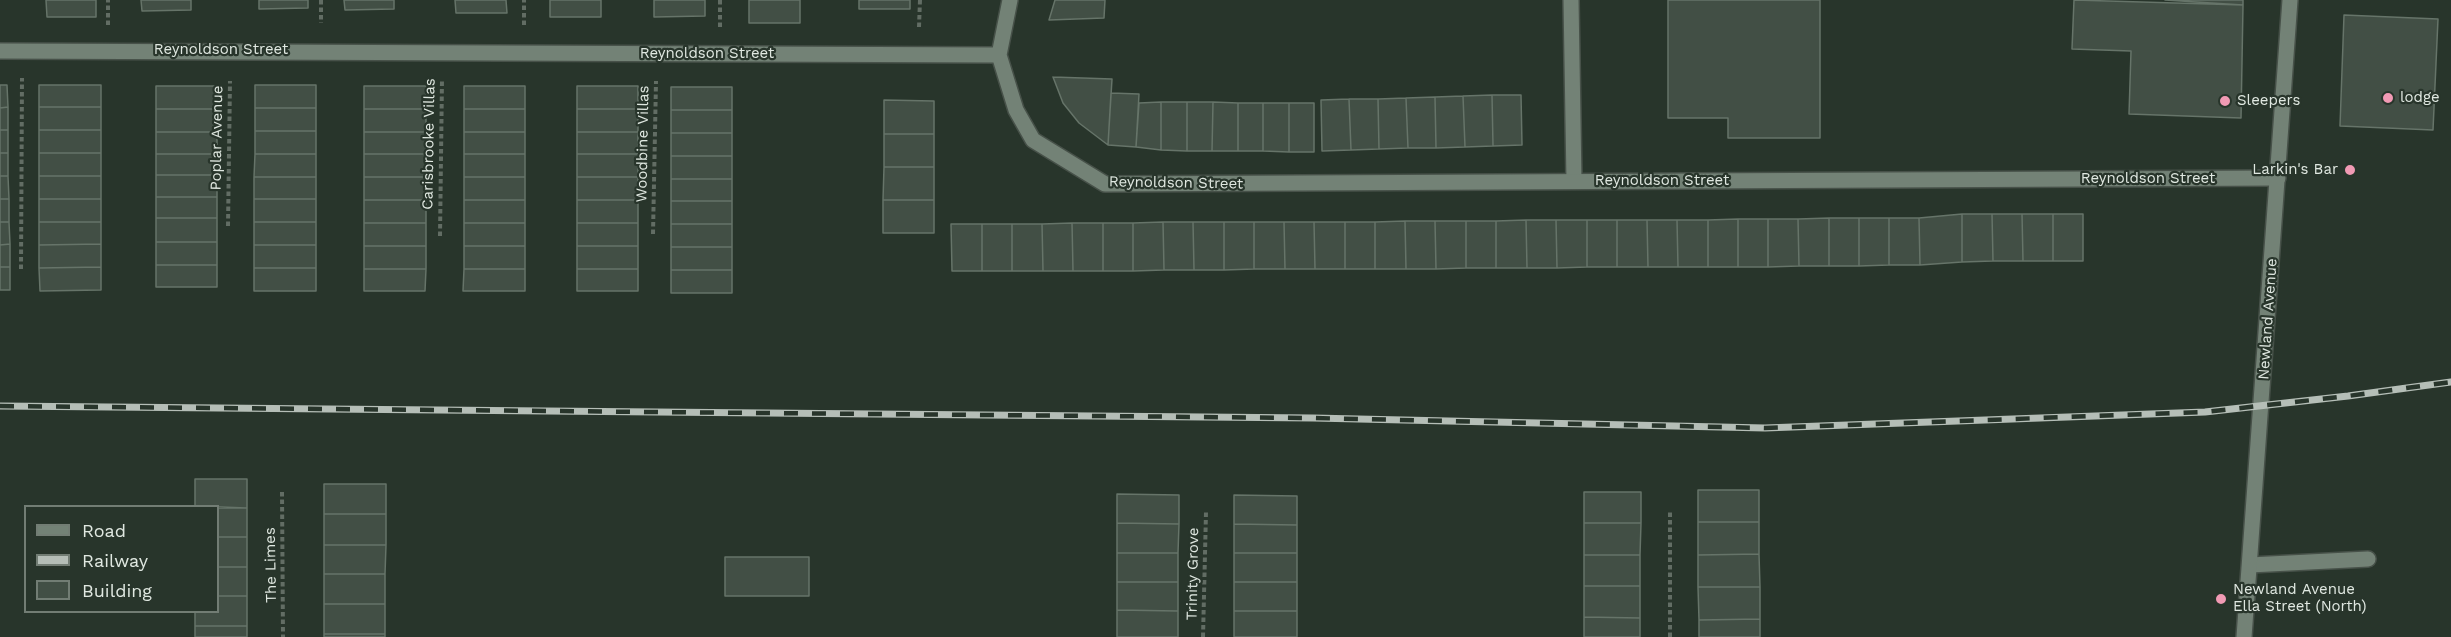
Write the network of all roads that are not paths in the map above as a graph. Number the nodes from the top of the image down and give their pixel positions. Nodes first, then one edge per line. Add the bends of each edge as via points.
1 (1010, 0) edge
2 (1571, 0) edge
3 (2290, 0) edge
4 (0, 51) edge
5 (999, 55) junction
6 (2278, 178) junction
7 (1574, 181) junction
8 (2368, 560) dead end
9 (2250, 565) junction
10 (2244, 637) edge

1 - 5 street
2 - 7 street
3 - 6 street, Newland Avenue
4 - 5 street, Reynoldson Street
5 - 7 street, Reynoldson Street via 1016,110 1033,140 1105,184
6 - 7 street, Reynoldson Street
6 - 9 street, Newland Avenue
8 - 9 street
9 - 10 street, Newland Avenue

